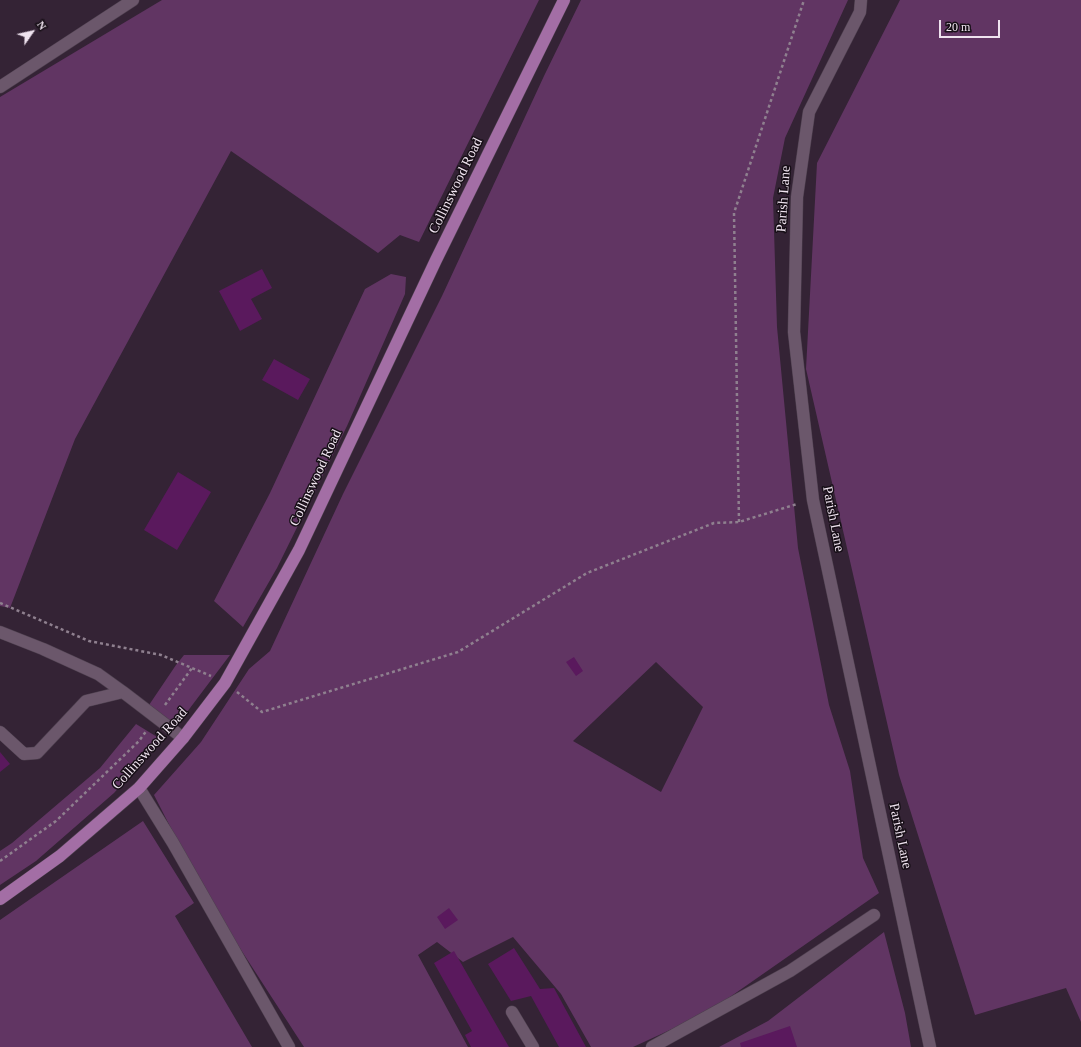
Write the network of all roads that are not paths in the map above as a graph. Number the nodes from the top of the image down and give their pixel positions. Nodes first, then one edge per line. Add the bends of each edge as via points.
1 (133, 0) edge
2 (564, 0) edge
3 (861, 0) edge
4 (0, 87) edge
5 (0, 632) edge
6 (124, 692) junction
7 (0, 732) edge
8 (183, 738) junction
9 (139, 788) junction
10 (0, 899) edge
11 (874, 915) dead end
12 (512, 1012) dead end
13 (289, 1047) edge
14 (533, 1047) edge
15 (652, 1047) edge
16 (930, 1047) edge

1 - 4 street
2 - 8 main road, Collinswood Road via 436,260 299,550 225,683
3 - 16 street, Parish Lane via 860,12 809,112 797,197 794,332 813,500
5 - 6 street via 98,674
6 - 7 street via 86,701 37,753 24,754
6 - 8 street
8 - 9 main road, Collinswood Road
9 - 10 main road, Collinswood Road via 60,856
9 - 13 street
11 - 15 street via 790,971
12 - 14 street

